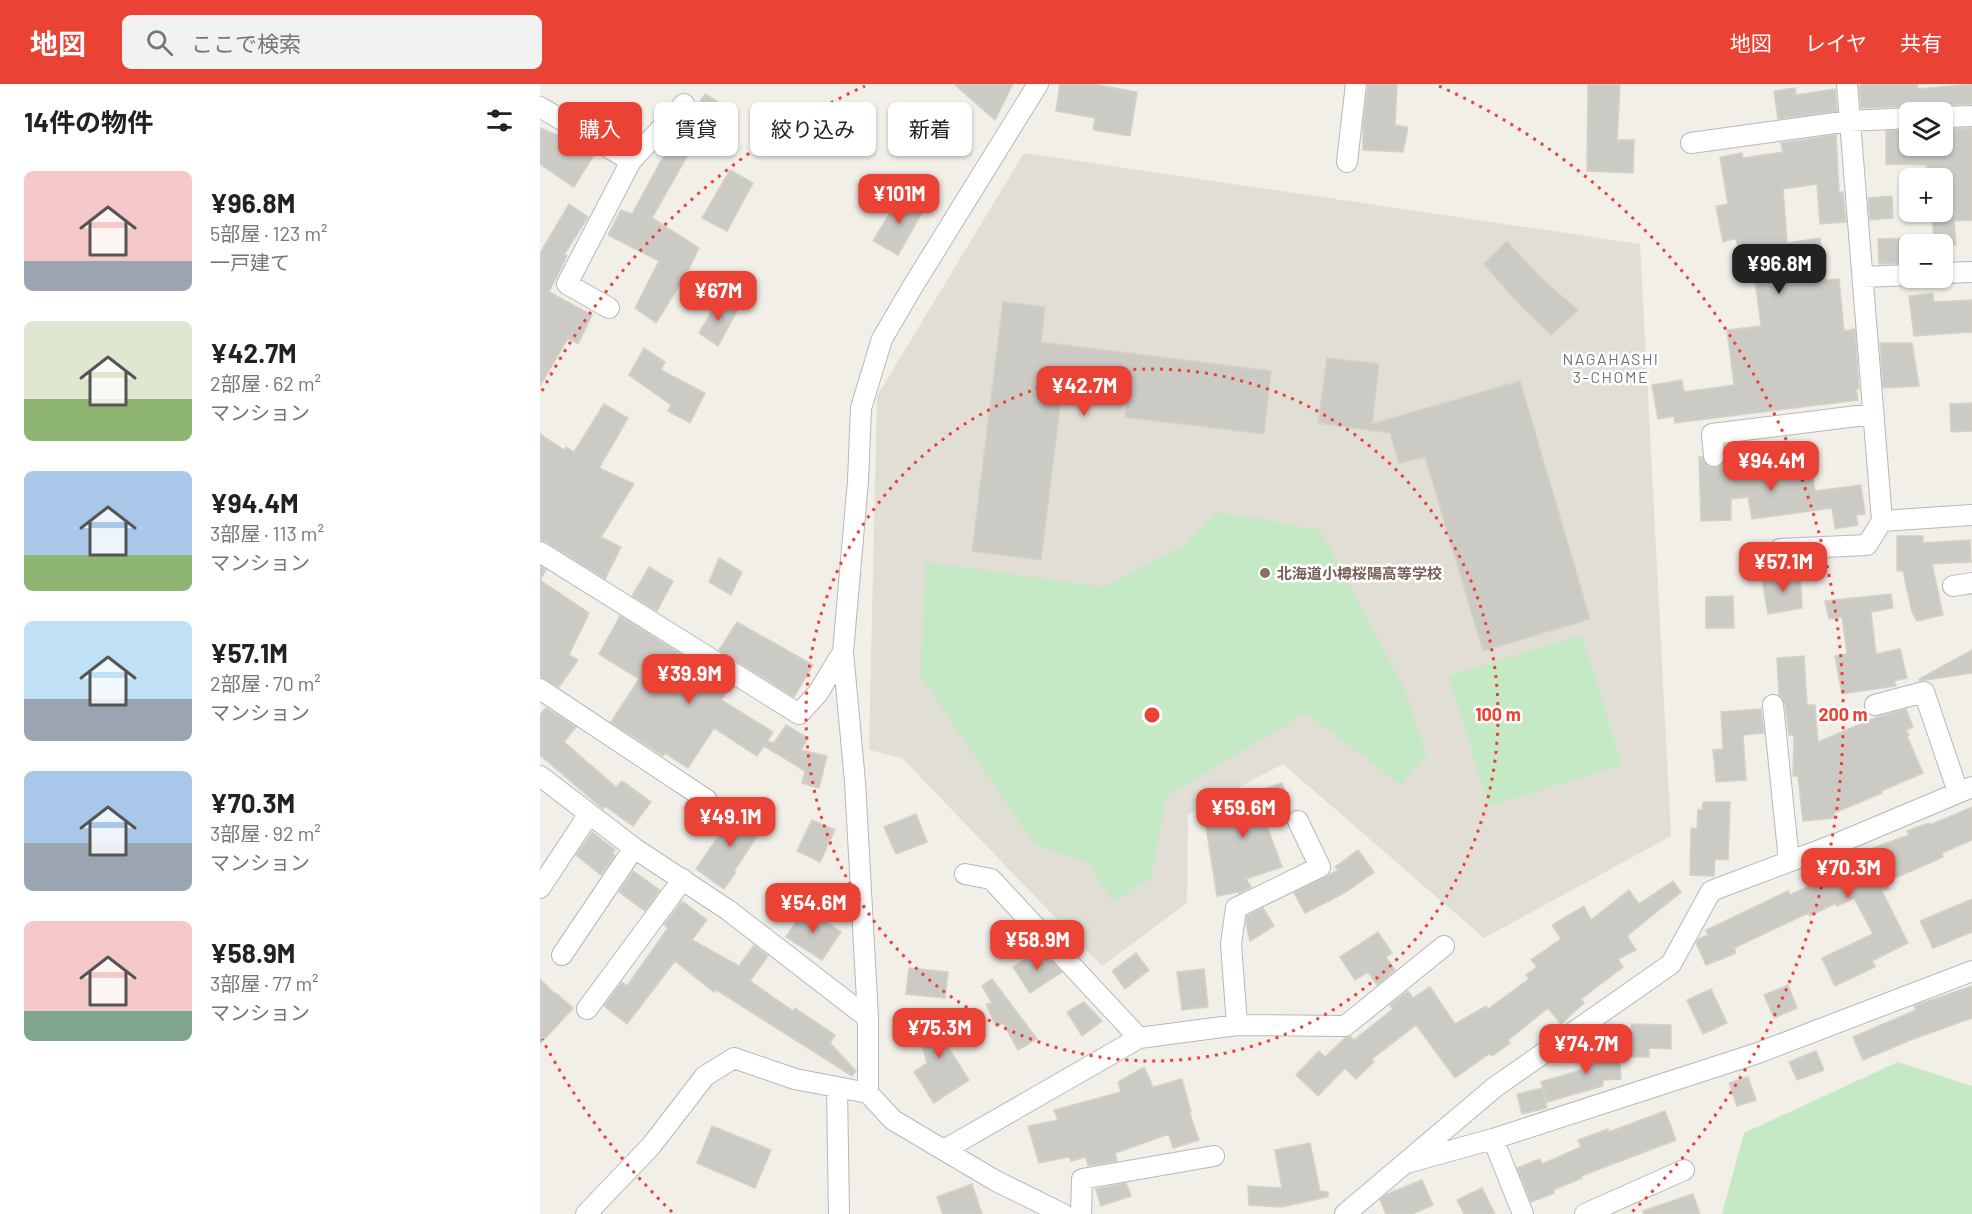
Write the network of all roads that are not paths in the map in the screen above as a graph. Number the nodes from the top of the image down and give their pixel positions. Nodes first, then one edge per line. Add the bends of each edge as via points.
1 (1038, 84) edge
2 (1356, 84) edge
3 (1847, 84) edge
4 (540, 107) edge
5 (1972, 116) edge
6 (1953, 117) edge
7 (1899, 119) edge
8 (1851, 121) junction
9 (654, 136) edge
10 (1691, 142) dead end
11 (631, 161) junction
12 (1347, 162) dead end
13 (1972, 272) edge
14 (1953, 273) edge
15 (1899, 275) edge
16 (1863, 277) junction
17 (609, 308) dead end
18 (1873, 414) junction
19 (1714, 456) dead end
20 (1972, 514) edge
21 (1882, 521) junction
22 (1780, 549) dead end
23 (540, 552) edge
24 (843, 652) junction
25 (540, 689) edge
26 (1773, 705) dead end
27 (1875, 705) dead end
28 (541, 779) edge
29 (1965, 789) edge
30 (707, 800) dead end
31 (590, 814) junction
32 (1298, 821) dead end
33 (634, 848) junction
34 (1789, 861) junction
35 (965, 874) dead end
36 (683, 879) junction
37 (540, 888) edge
38 (1444, 946) dead end
39 (562, 955) dead end
40 (1972, 971) edge
41 (587, 1009) dead end
42 (868, 1018) junction
43 (1237, 1025) junction
44 (1139, 1038) junction
45 (837, 1088) junction
46 (868, 1093) junction
47 (1493, 1139) junction
48 (944, 1150) junction
49 (1214, 1156) dead end
50 (1401, 1164) junction
51 (1684, 1170) dead end
52 (586, 1214) edge
53 (839, 1214) edge
54 (1063, 1214) edge
55 (1081, 1214) edge
56 (1345, 1214) edge
57 (1523, 1214) edge
58 (1586, 1214) edge

1 - 24 street via 882,339 861,408
2 - 12 street
3 - 8 street
4 - 11 street
5 - 6 street
7 - 8 street
8 - 10 street
8 - 16 street
9 - 11 street
11 - 17 street via 567,284
13 - 14 street
15 - 16 street
16 - 18 street
18 - 19 street via 1712,434
18 - 21 street
20 - 21 street
21 - 22 street via 1868,545
23 - 24 street via 799,714 818,693
24 - 42 street via 855,783
25 - 30 street
26 - 34 street
27 - 29 street via 1924,692
28 - 31 street
29 - 34 street
31 - 33 street
31 - 37 street
32 - 43 street via 1320,867 1236,908 1231,944
33 - 36 street
33 - 39 street
34 - 50 street via 1711,891 1671,964 1495,1087
35 - 44 street via 992,879
36 - 41 street
36 - 42 street
38 - 43 street via 1345,1026
40 - 47 street via 1758,1053
42 - 46 street
43 - 44 street
44 - 48 street
45 - 46 street
45 - 52 street via 734,1058 705,1076 651,1146
45 - 53 street
46 - 48 street via 893,1120
47 - 50 street
47 - 57 street
48 - 54 street
49 - 55 street via 1082,1179
50 - 56 street
51 - 58 street

